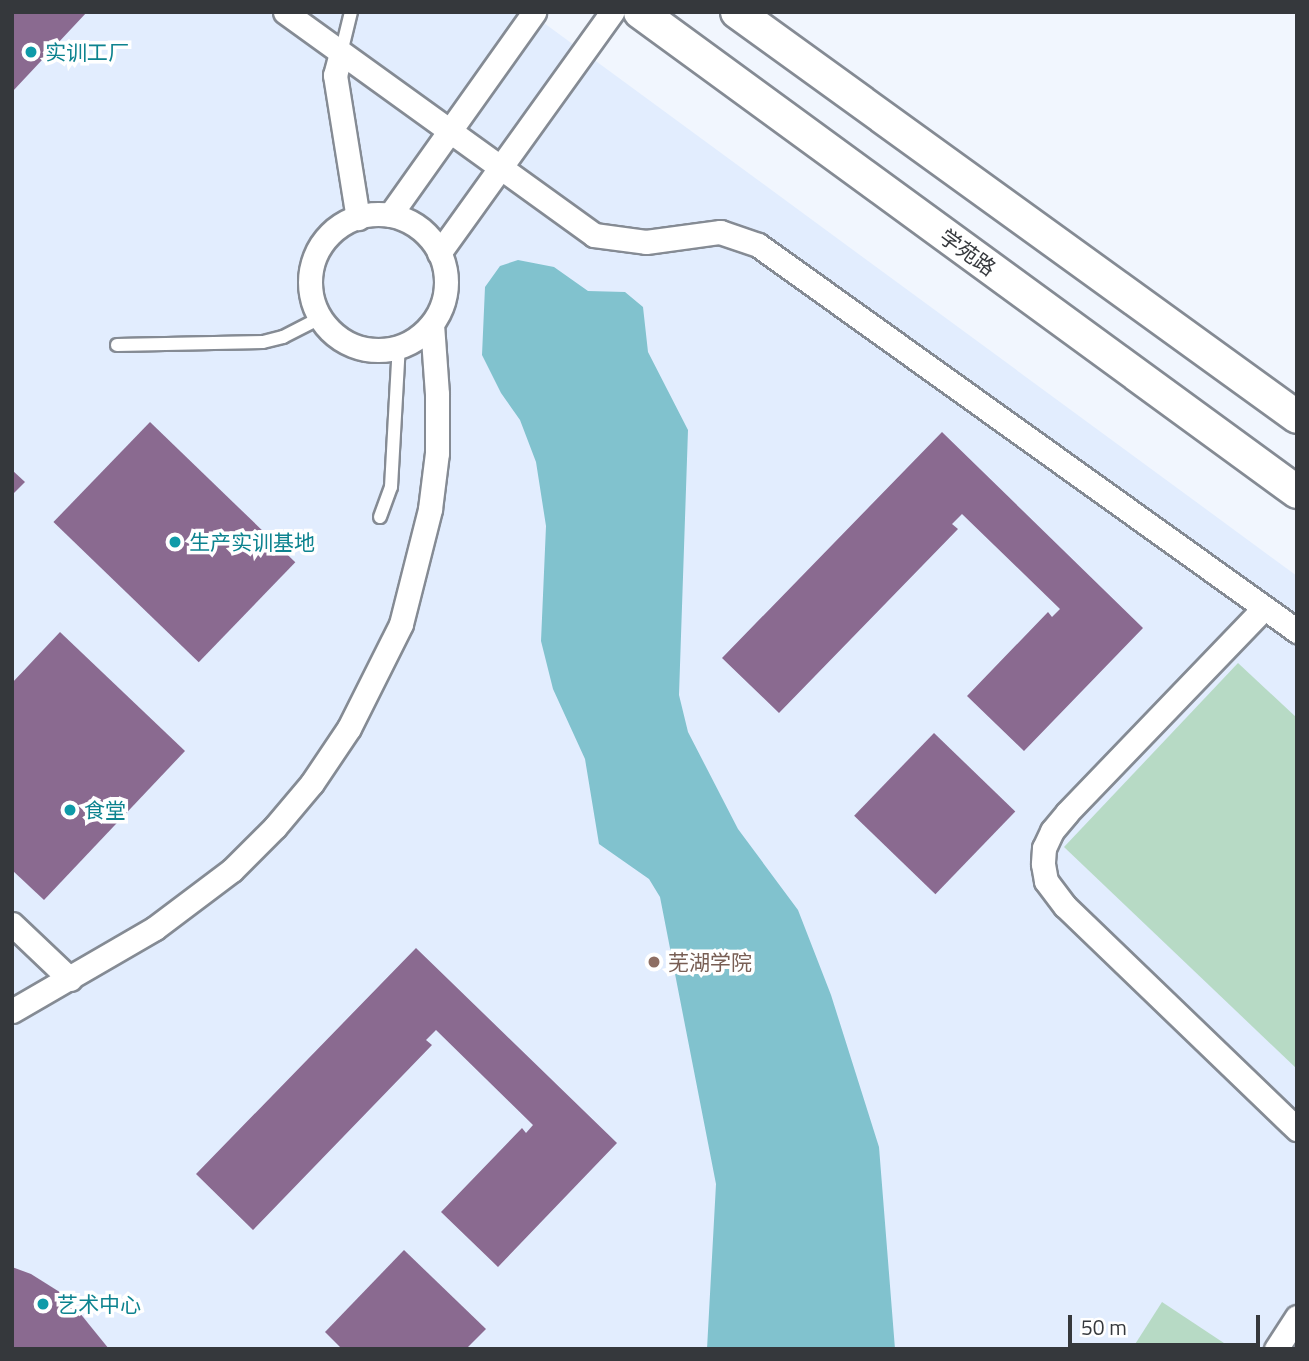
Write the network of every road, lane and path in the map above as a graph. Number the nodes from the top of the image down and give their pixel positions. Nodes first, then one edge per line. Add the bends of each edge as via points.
1 (285, 12) edge
2 (351, 12) edge
3 (534, 12) edge
4 (611, 12) edge
5 (640, 12) edge
6 (737, 12) edge
7 (341, 53) junction
8 (449, 132) junction
9 (499, 169) junction
10 (390, 215) junction
11 (358, 218) junction
12 (439, 253) junction
13 (320, 318) junction
14 (432, 324) junction
15 (117, 345) dead end
16 (399, 346) junction
17 (1297, 417) edge
18 (1297, 492) edge
19 (380, 517) dead end
20 (1264, 608) junction
21 (1297, 631) edge
22 (12, 924) edge
23 (70, 979) junction
24 (12, 1011) edge
25 (1297, 1129) edge
26 (1297, 1317) edge
27 (1276, 1349) edge

1 - 7 street
2 - 7 lane
3 - 8 street
4 - 9 street
5 - 18 main road, 学苑路
6 - 17 main road
7 - 8 street
7 - 11 street via 335,75
8 - 9 street
8 - 10 street
9 - 12 street
9 - 20 street via 594,235 646,242 720,232 758,244
10 - 11 street
10 - 12 street via 426,233
11 - 13 street via 336,229 316,255 310,287
12 - 14 street via 445,294
13 - 15 lane via 263,342
13 - 16 street via 343,341 358,347
14 - 16 street
14 - 23 street via 437,453 430,509 401,624 354,718 312,783 232,870 155,928
16 - 19 lane via 391,487
20 - 21 street
20 - 25 street via 1067,813 1048,840 1043,864 1046,881 1059,900
22 - 23 street
23 - 24 street
26 - 27 street

